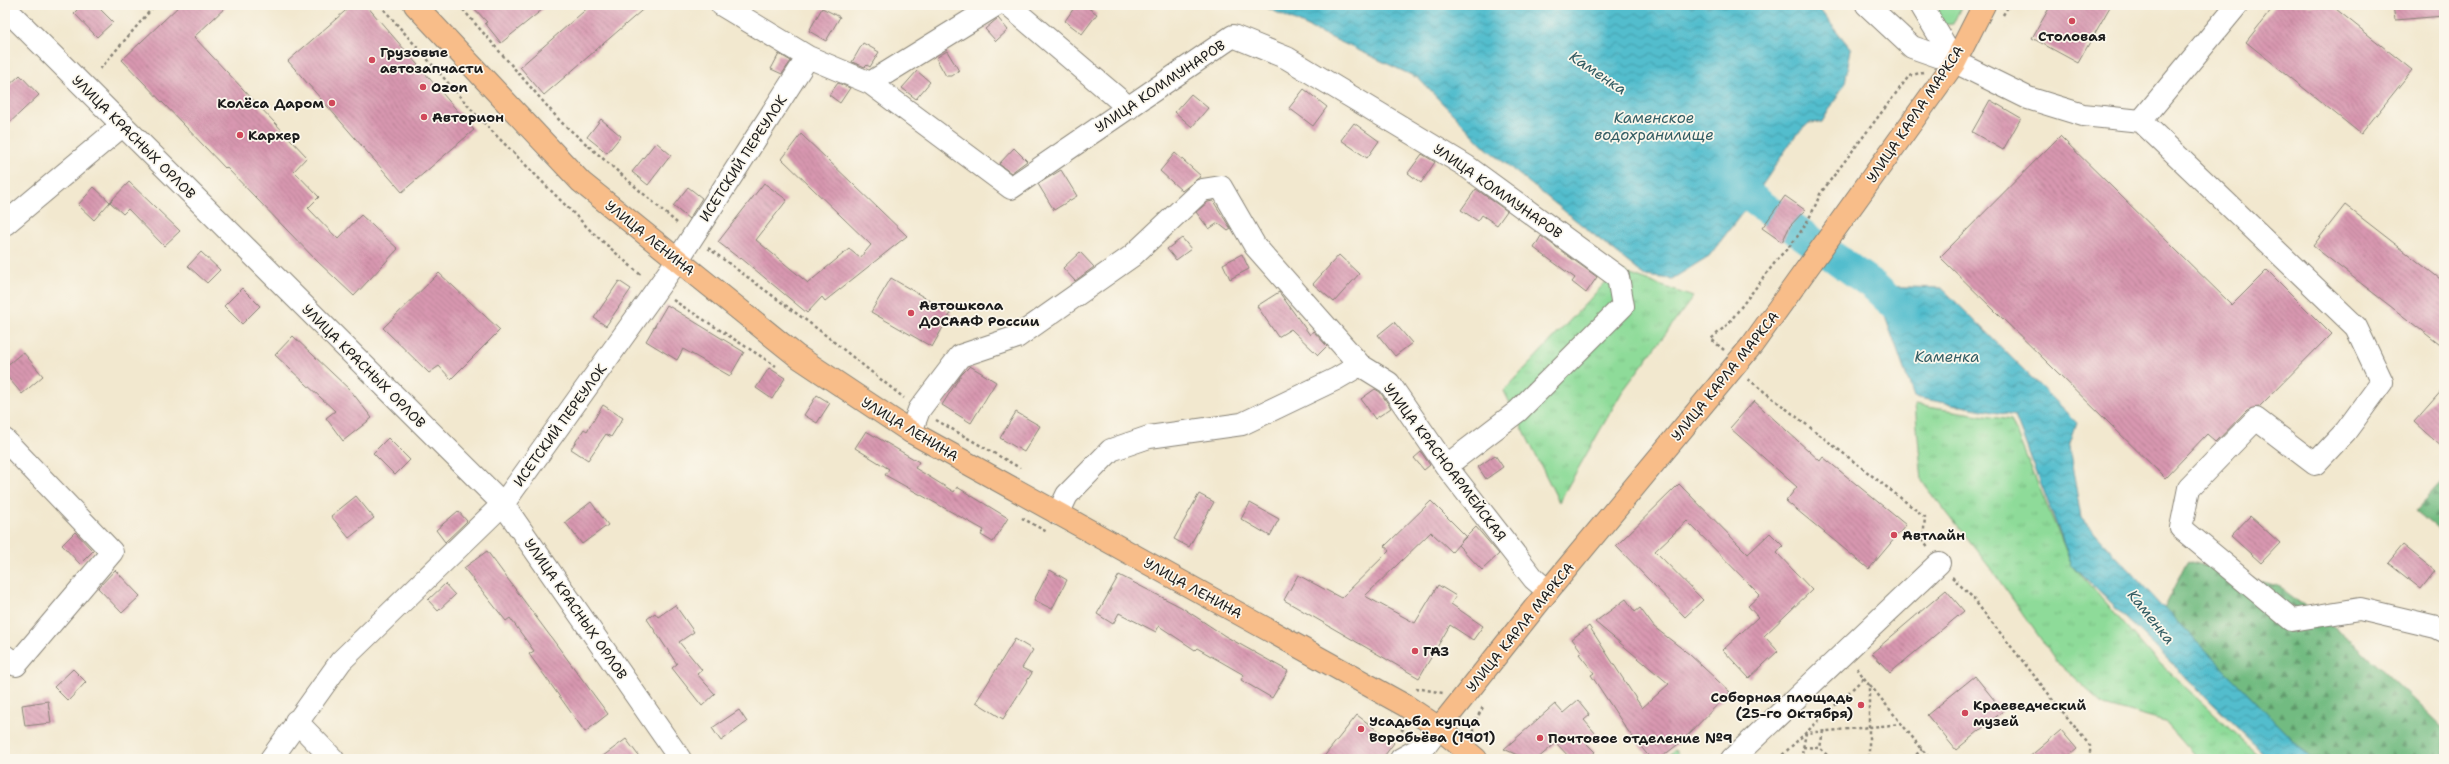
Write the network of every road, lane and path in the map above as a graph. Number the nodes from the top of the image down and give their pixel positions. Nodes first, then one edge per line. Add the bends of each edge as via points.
1 (155, 5) edge
2 (459, 5) edge
3 (722, 5) edge
4 (996, 5) edge
5 (1008, 5) edge
6 (1867, 5) edge
7 (1922, 5) edge
8 (1984, 5) edge
9 (2237, 5) edge
10 (421, 7) edge
11 (5, 8) edge
12 (808, 57) junction
13 (1955, 62) junction
14 (100, 69) dead end
15 (1926, 72) dead end
16 (870, 83) junction
17 (1129, 108) junction
18 (2141, 121) junction
19 (123, 125) junction
20 (5, 224) edge
21 (693, 237) junction
22 (677, 260) junction
23 (1730, 347) dead end
24 (1726, 352) junction
25 (1721, 358) dead end
26 (1360, 365) junction
27 (1744, 376) dead end
28 (1778, 401) dead end
29 (919, 410) junction
30 (911, 432) junction
31 (5, 440) edge
32 (1446, 466) junction
33 (1026, 472) dead end
34 (503, 504) junction
35 (1058, 514) junction
36 (1939, 563) dead end
37 (1548, 591) junction
38 (2444, 630) edge
39 (1845, 654) junction
40 (5, 656) edge
41 (1865, 677) junction
42 (1411, 684) dead end
43 (1869, 685) junction
44 (1448, 687) dead end
45 (1484, 704) dead end
46 (296, 721) junction
47 (1902, 724) junction
48 (1439, 728) junction
49 (1869, 728) junction
50 (1823, 731) junction
51 (1806, 733) junction
52 (1803, 747) junction
53 (1475, 748) edge
54 (1820, 748) junction
55 (1922, 750) junction
56 (270, 759) edge
57 (333, 759) edge
58 (680, 759) edge
59 (1401, 759) edge
60 (1732, 759) edge
61 (1778, 759) edge
62 (1801, 759) edge
63 (1831, 759) edge
64 (1869, 759) edge
65 (1912, 759) edge
66 (1930, 759) edge

1 - 14 path
2 - 21 path via 561,122
3 - 12 street, УЛИЦА КОММУНАРОВ
4 - 16 street
5 - 17 street
6 - 13 street via 1912,47
7 - 13 street
8 - 13 main road, УЛИЦА КАРЛА МАРКСА
9 - 18 street
10 - 22 main road, УЛИЦА ЛЕНИНА via 581,182
11 - 19 street, УЛИЦА КРАСНЫХ ОРЛОВ
12 - 16 street, УЛИЦА КОММУНАРОВ
12 - 21 street, ИСЕТСКИЙ ПЕРЕУЛОК
13 - 18 street via 2028,98 2083,115
13 - 37 main road, УЛИЦА КАРЛА МАРКСА via 1752,345
15 - 24 path via 1909,76 1820,194 1812,214 1790,246 1728,324 1711,339
16 - 17 street, УЛИЦА КОММУНАРОВ via 1011,188
17 - 32 street, УЛИЦА КОММУНАРОВ via 1233,36 1287,58 1466,166 1618,277 1623,306 1518,411
18 - 38 street via 2356,327 2382,382 2346,431 2315,464 2256,419 2189,488 2180,528 2292,620 2360,609
19 - 20 street
19 - 34 street, УЛИЦА КРАСНЫХ ОРЛОВ
21 - 22 street, ИСЕТСКИЙ ПЕРЕУЛОК
21 - 29 path via 819,330
22 - 30 main road, УЛИЦА ЛЕНИНА via 797,356
22 - 34 street, ИСЕТСКИЙ ПЕРЕУЛОК
23 - 24 path
24 - 25 path
26 - 29 street, УЛИЦА КРАСНОАРМЕЙСКАЯ via 1255,246 1222,187 1202,190 1132,256 1017,337 960,356
26 - 32 street, УЛИЦА КРАСНОАРМЕЙСКАЯ via 1389,383
26 - 35 street via 1242,424 1149,437 1111,450 1067,495
27 - 28 path
29 - 30 street, УЛИЦА КРАСНОАРМЕЙСКАЯ
29 - 33 path
30 - 35 main road, УЛИЦА ЛЕНИНА
31 - 40 street via 112,552 16,665
32 - 37 street, УЛИЦА КРАСНОАРМЕЙСКАЯ via 1534,579
34 - 46 street, ИСЕТСКИЙ ПЕРЕУЛОК via 341,661
34 - 58 street, УЛИЦА КРАСНЫХ ОРЛОВ
35 - 48 main road, УЛИЦА ЛЕНИНА via 1374,687
36 - 39 street
37 - 48 main road, УЛИЦА КАРЛА МАРКСА
39 - 41 path
39 - 60 street
41 - 43 path
41 - 51 path
42 - 44 path via 1443,693
43 - 47 path
43 - 49 path
45 - 53 path via 1474,723
46 - 56 street, ИСЕТСКИЙ ПЕРЕУЛОК
46 - 57 street
47 - 49 path
47 - 55 path
48 - 53 main road, УЛИЦА ЛЕНИНА
48 - 59 street via 1426,745
49 - 50 path
49 - 64 path
50 - 51 path
50 - 54 path
51 - 52 path
51 - 61 path
52 - 54 path
52 - 62 path
54 - 63 path
55 - 65 path
55 - 66 path

